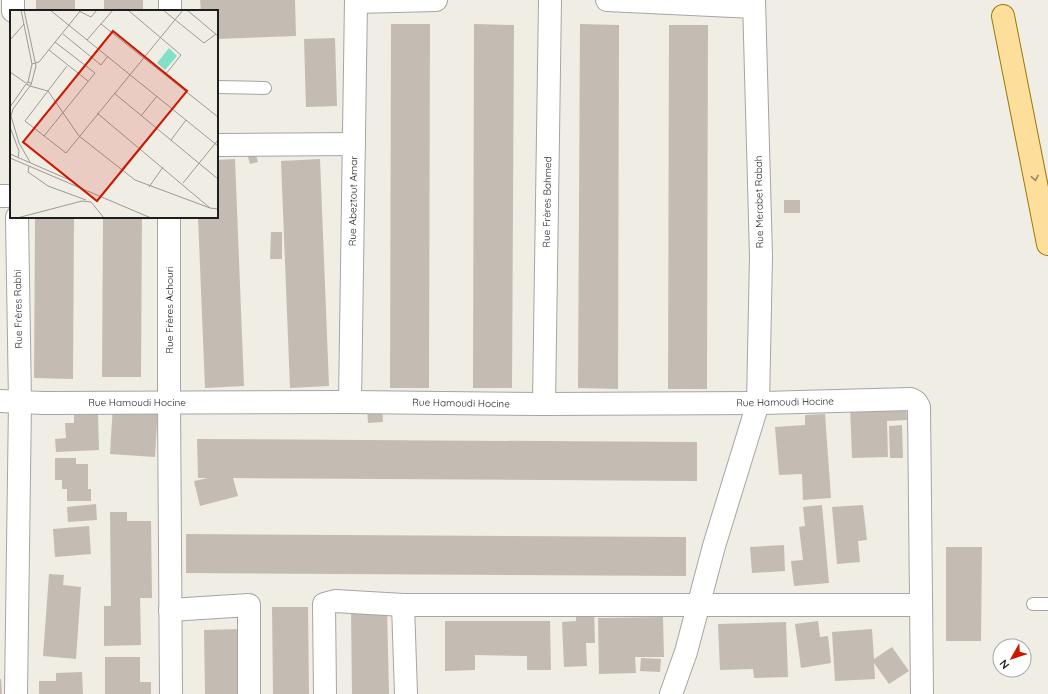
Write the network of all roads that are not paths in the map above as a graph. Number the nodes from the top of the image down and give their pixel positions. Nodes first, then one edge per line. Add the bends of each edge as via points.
1 (13, 0) edge
2 (436, 0) edge
3 (550, 0) edge
4 (607, 0) edge
5 (356, 1) edge
6 (754, 4) edge
7 (1001, 8) edge
8 (14, 10) edge
9 (218, 87) edge
10 (265, 88) dead end
11 (354, 144) junction
12 (218, 145) edge
13 (1048, 167) edge
14 (17, 218) edge
15 (169, 218) edge
16 (1048, 244) edge
17 (10, 402) edge
18 (169, 402) junction
19 (350, 402) junction
20 (758, 403) junction
21 (544, 404) junction
22 (698, 604) junction
23 (1033, 604) dead end
24 (1048, 604) edge
25 (403, 605) junction
26 (921, 605) junction
27 (170, 610) junction
28 (16, 694) edge
29 (171, 694) edge
30 (249, 694) edge
31 (325, 694) edge
32 (406, 694) edge
33 (671, 694) edge
34 (922, 694) edge

1 - 8 street
2 - 5 street
3 - 21 street, Rue Frères Bahmed
4 - 6 street
5 - 11 street, Rue Abeztout Amar
6 - 20 street, Rue Merabet Rabah via 761,256
7 - 13 main road
7 -> 16 main road
9 - 10 lane
11 - 12 street
11 - 19 street, Rue Abeztout Amar
14 - 17 street, Rue Frères Rabhi
15 - 18 street, Rue Frères Achouri
17 - 18 street, Rue Hamoudi Hocine
17 - 28 street, Rue Frères Rabhi
18 - 19 street, Rue Hamoudi Hocine
18 - 27 street, Rue Frères Achouri
19 - 21 street, Rue Hamoudi Hocine
20 - 21 street, Rue Hamoudi Hocine
20 - 22 street, Rue Merabet Rabah
20 - 26 street, Rue Hamoudi Hocine via 911,399 916,402 919,407
22 - 25 street
22 - 26 street
22 - 33 street, Rue Merabet Rabah via 686,652
23 - 24 lane
25 - 31 street via 335,601 324,604
25 - 32 street
26 - 34 street
27 - 29 street, Rue Frères Achouri
27 - 30 street via 249,605

